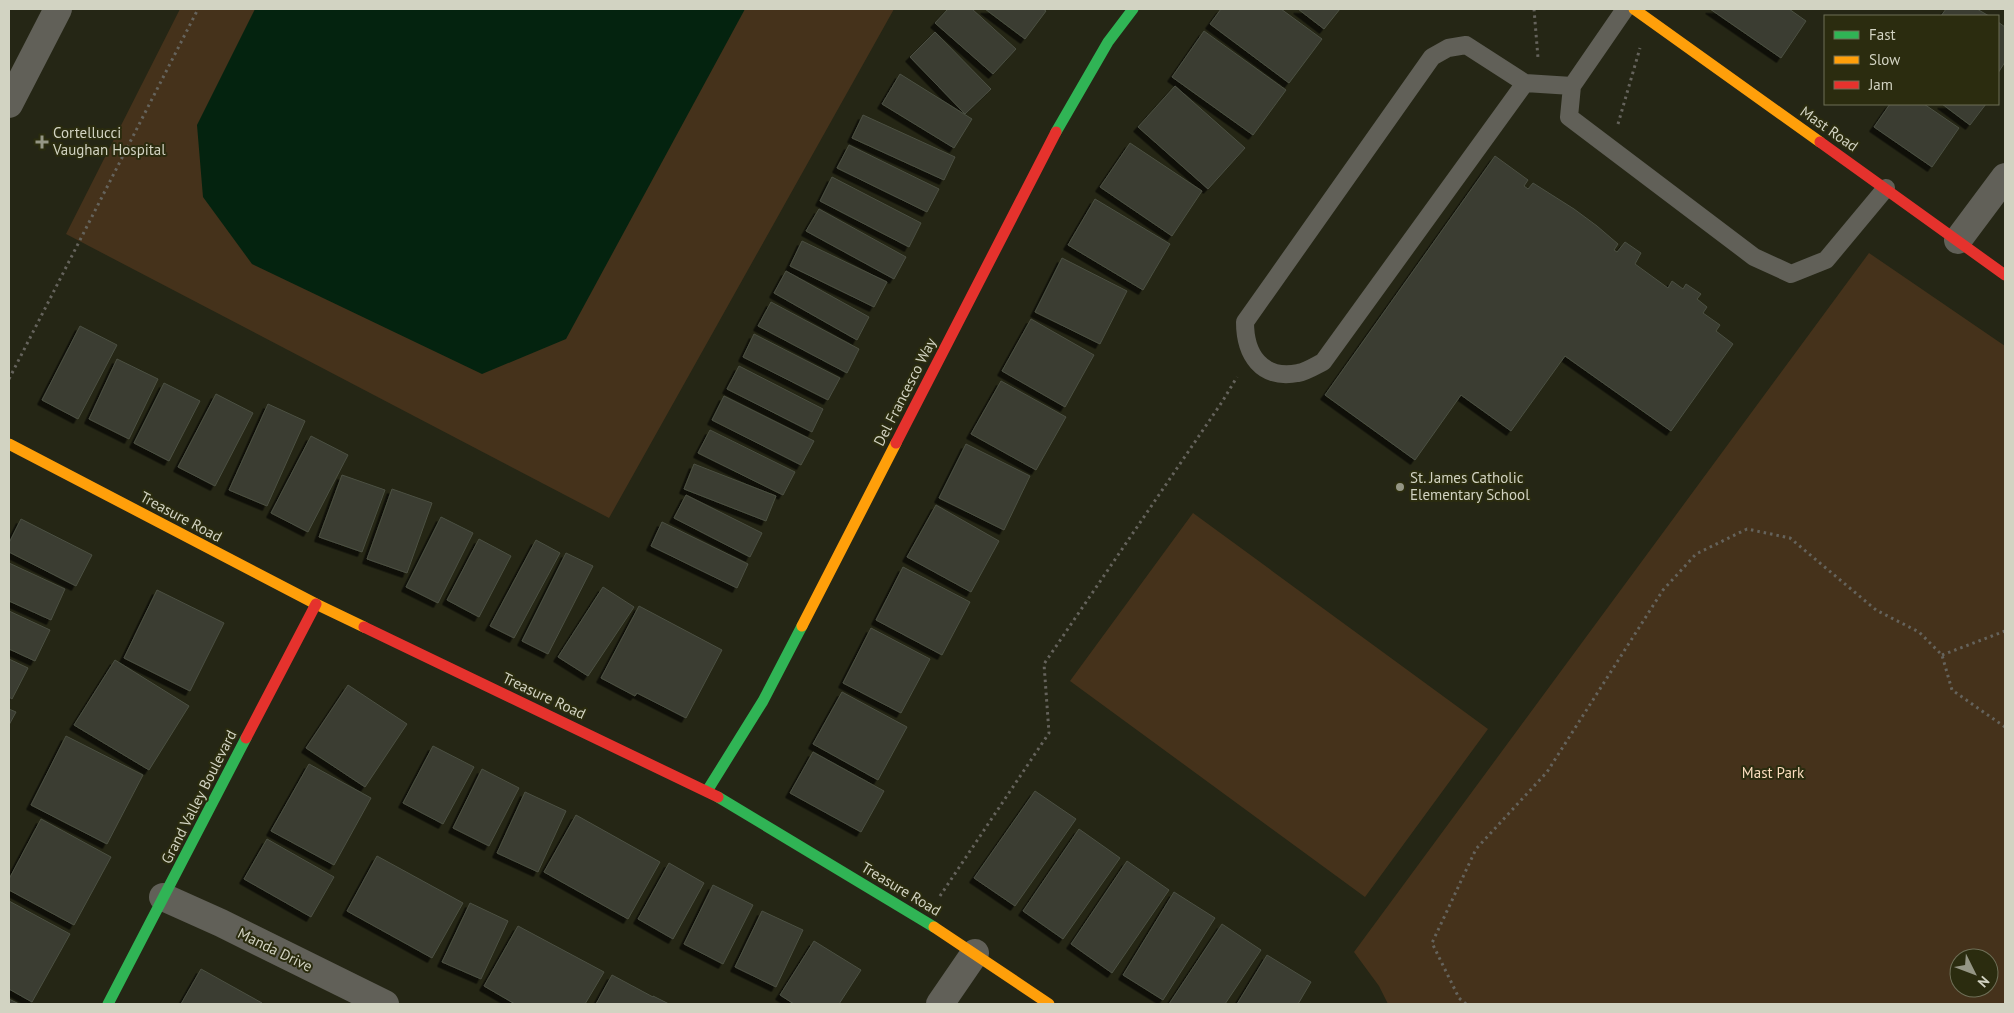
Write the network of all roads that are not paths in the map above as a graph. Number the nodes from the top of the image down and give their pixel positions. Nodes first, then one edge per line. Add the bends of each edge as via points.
1 (58, 9) edge
2 (1132, 9) edge
3 (1625, 9) edge
4 (1634, 9) edge
5 (1533, 84) junction
6 (1572, 86) junction
7 (9, 104) edge
8 (2005, 177) edge
9 (1886, 188) junction
10 (1958, 240) junction
11 (2005, 275) edge
12 (9, 444) edge
13 (316, 604) junction
14 (707, 791) junction
15 (164, 897) junction
16 (975, 953) junction
17 (108, 1004) edge
18 (385, 1004) edge
19 (940, 1004) edge
20 (1049, 1004) edge

1 - 7 street
2 - 14 street, Del Francesco Way via 1108,42 1068,110 762,701
3 - 6 lane
4 - 9 street, Mast Road
5 - 5 lane via 1466,45 1448,48 1432,57 1245,322 1245,339 1251,355 1277,374 1299,374 1323,362
5 - 6 lane
6 - 9 lane via 1569,117 1754,257 1791,274 1826,260
8 - 10 street
9 - 10 street, Mast Road
10 - 11 street, Mast Road
12 - 13 street, Treasure Road
13 - 14 street, Treasure Road
13 - 15 street, Grand Valley Boulevard
14 - 16 street, Treasure Road
15 - 17 street, Grand Valley Boulevard
15 - 18 street, Manda Drive
16 - 19 street
16 - 20 street, Treasure Road

